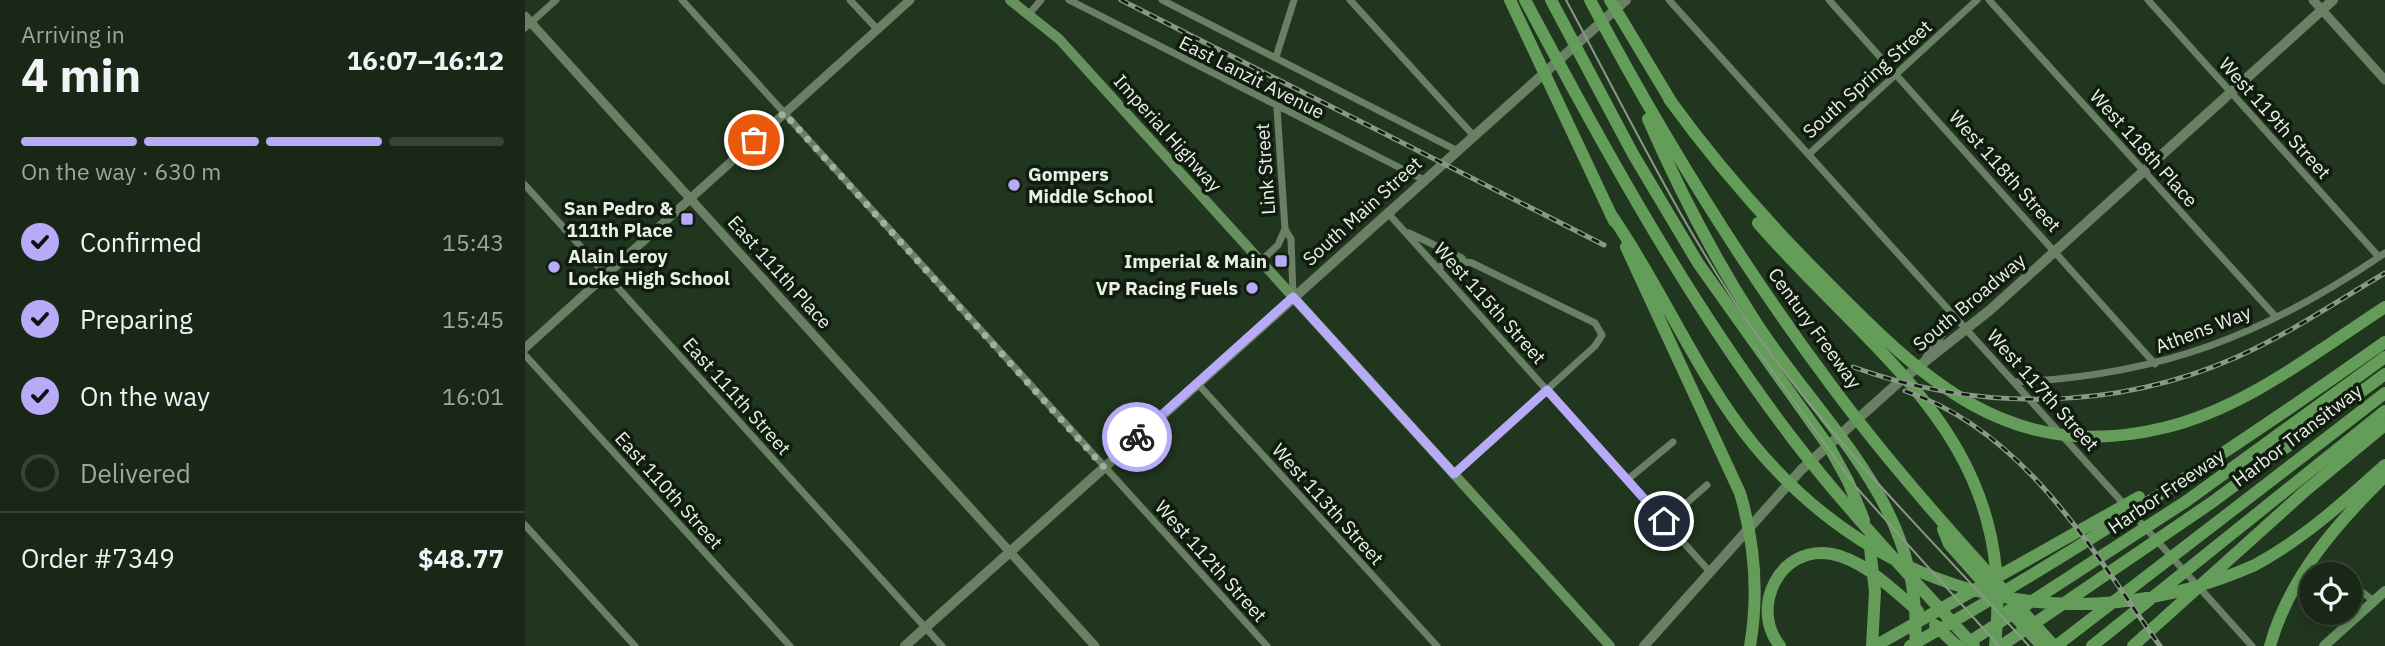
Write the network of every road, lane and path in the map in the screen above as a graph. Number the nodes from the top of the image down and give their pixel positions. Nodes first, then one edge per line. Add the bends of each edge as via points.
1 (557, 0) edge
2 (681, 0) edge
3 (850, 0) edge
4 (910, 0) edge
5 (1010, 0) edge
6 (1041, 0) edge
7 (1069, 0) edge
8 (1162, 0) edge
9 (1294, 0) edge
10 (1350, 0) edge
11 (1510, 0) edge
12 (1525, 0) edge
13 (1551, 0) edge
14 (1590, 0) edge
15 (1610, 0) edge
16 (1626, 0) edge
17 (1669, 0) edge
18 (1829, 0) edge
19 (1977, 0) edge
20 (1989, 0) edge
21 (2148, 0) edge
22 (2313, 0) edge
23 (2333, 0) edge
24 (2322, 11) junction
25 (1029, 13) junction
26 (527, 22) edge
27 (878, 30) junction
28 (1276, 57) junction
29 (1621, 58) junction
30 (1897, 75) junction
31 (2385, 80) edge
32 (2232, 94) junction
33 (1669, 99) junction
34 (1277, 108) junction
35 (784, 113) junction
36 (1473, 135) junction
37 (1456, 150) junction
38 (1809, 153) junction
39 (2144, 172) junction
40 (1422, 179) junction
41 (525, 185) edge
42 (690, 199) junction
43 (1387, 211) junction
44 (1612, 216) junction
45 (1285, 229) junction
46 (1404, 231) junction
47 (2056, 251) junction
48 (2382, 255) edge
49 (1260, 262) junction
50 (1472, 263) junction
51 (1437, 268) junction
52 (606, 275) junction
53 (1293, 297) junction
54 (2385, 307) edge
55 (1952, 314) junction
56 (2276, 317) junction
57 (1967, 330) junction
58 (2385, 342) edge
59 (525, 348) edge
60 (525, 355) edge
61 (2385, 357) edge
62 (1924, 363) junction
63 (2155, 364) junction
64 (2385, 374) edge
65 (2014, 382) junction
66 (1197, 383) junction
67 (1547, 390) junction
68 (2385, 393) edge
69 (2385, 411) edge
70 (2385, 425) edge
71 (2239, 440) junction
72 (1673, 442) dead end
73 (2385, 466) edge
74 (1104, 467) junction
75 (1454, 474) junction
76 (2385, 476) edge
77 (1627, 480) junction
78 (1707, 485) dead end
79 (1665, 522) junction
80 (525, 525) edge
81 (1954, 542) junction
82 (1009, 552) junction
83 (1710, 572) junction
84 (2385, 591) edge
85 (2362, 592) edge
86 (2374, 601) junction
87 (925, 627) junction
88 (635, 646) edge
89 (790, 646) edge
90 (905, 646) edge
91 (942, 646) edge
92 (1095, 646) edge
93 (1267, 646) edge
94 (1437, 646) edge
95 (1610, 646) edge
96 (1644, 646) edge
97 (1750, 646) edge
98 (1780, 646) edge
99 (1873, 646) edge
100 (1910, 646) edge
101 (1915, 646) edge
102 (1960, 646) edge
103 (1974, 646) edge
104 (1995, 646) edge
105 (2001, 646) edge
106 (2042, 646) edge
107 (2055, 646) edge
108 (2092, 646) edge
109 (2133, 646) edge
110 (2252, 646) edge
111 (2270, 646) edge
112 (2324, 646) edge

1 - 26 street
2 - 35 street, West 112th Street
3 - 27 street
4 - 27 street
5 - 25 main road, Imperial Highway
6 - 25 street
7 - 34 street, East Lanzit Avenue
8 - 28 street, East Lanzit Avenue
9 - 28 street
10 - 36 street
11 - 44 highway
12 - 103 highway via 1668,258 1782,425
13 - 99 highway via 1633,154 1698,263 1843,470 1871,554
14 - 29 highway, Century Freeway
15 - 33 highway
16 - 36 main road, South Main Street
17 - 38 street, West 117th Street
18 - 30 street, West 118th Street
19 - 30 street, South Spring Street
20 - 39 street, West 118th Place
21 - 32 street, West 119th Street
22 - 24 street
23 - 24 main road, South Broadway
24 - 31 street
24 - 32 main road, South Broadway
25 - 49 main road, Imperial Highway via 1059,39
26 - 42 street, East 111th Place
27 - 35 street
28 - 37 street, East Lanzit Avenue
29 - 81 highway, Century Freeway via 1717,222 1832,386
29 - 101 highway via 1682,198 1719,264 1756,324 1867,471 1898,530 1912,581
30 - 38 street, South Spring Street
30 - 47 street, West 118th Street
32 - 39 main road, South Broadway
32 - 48 street, West 119th Street
33 - 54 highway via 1766,219 1883,338 1934,383 1990,414 2042,430 2114,435 2162,428 2218,409
33 - 104 highway via 1733,193 1942,421 1968,467 1989,526 1998,572
34 - 40 street, East Lanzit Avenue
34 - 45 street, Link Street
35 - 42 street
35 - 74 street, West 112th Street
36 - 37 main road, South Main Street
37 - 40 main road, South Main Street
38 - 55 street, West 117th Street
39 - 47 main road, South Broadway
39 - 56 street, West 118th Place
40 - 43 main road, South Main Street
41 - 52 street, East 111th Street
42 - 52 street
42 - 82 street, East 111th Place
43 - 46 street, West 115th Street
43 - 53 main road, South Main Street
44 - 73 highway via 1698,363 1764,456 1837,527 1895,565 1974,596 2059,610 2144,603 2186,593 2272,555
44 - 97 highway via 1731,468 1747,519 1755,588
45 - 49 street, Link Street via 1278,245
45 - 53 street, Link Street via 1291,239
46 - 50 street
46 - 51 street, West 115th Street
47 - 57 main road, South Broadway
47 - 63 street, West 118th Street
48 - 56 street, Athens Way
49 - 53 main road, Imperial Highway
50 - 51 street via 1454,260
50 - 67 street via 1595,323 1602,335 1595,346
51 - 67 street, West 115th Street
52 - 59 street
52 - 87 street, East 111th Street
53 - 66 main road, South Main Street
53 - 75 main road, Imperial Highway
55 - 57 street, West 117th Street
55 - 62 main road
56 - 63 street, Athens Way via 2238,336
57 - 62 main road, South Broadway
57 - 65 street, West 117th Street
58 - 71 highway
60 - 89 street, East 110th Street
61 - 102 highway, Harbor Freeway via 2188,500
62 - 83 main road, South Broadway via 1801,470
63 - 65 street, Athens Way via 2106,374
64 - 105 highway, Harbor Transitway via 2211,503
65 - 110 street, West 117th Street
66 - 74 main road, South Main Street
66 - 94 street, West 113th Street
67 - 75 street
67 - 77 street, West 115th Street
68 - 107 highway, Harbor Transitway
69 - 108 highway
70 - 109 highway
71 - 99 highway
71 - 100 highway via 2026,578
72 - 77 street
74 - 82 main road, South Main Street
74 - 93 street, West 112th Street
75 - 95 main road, Imperial Highway
76 - 111 highway via 2322,546 2292,591
77 - 79 street, West 115th Street
78 - 79 street
79 - 83 street, West 115th Street
80 - 88 street
81 - 106 highway
81 - 107 highway, Century Freeway
82 - 87 main road, South Main Street
82 - 92 street, East 111th Place
83 - 96 main road, South Broadway
84 - 86 main road
85 - 86 street
86 - 112 main road
87 - 90 main road, South Main Street
87 - 91 street, East 111th Street
98 - 102 highway via 1768,624 1769,595 1784,570 1809,555 1832,554 1855,563

